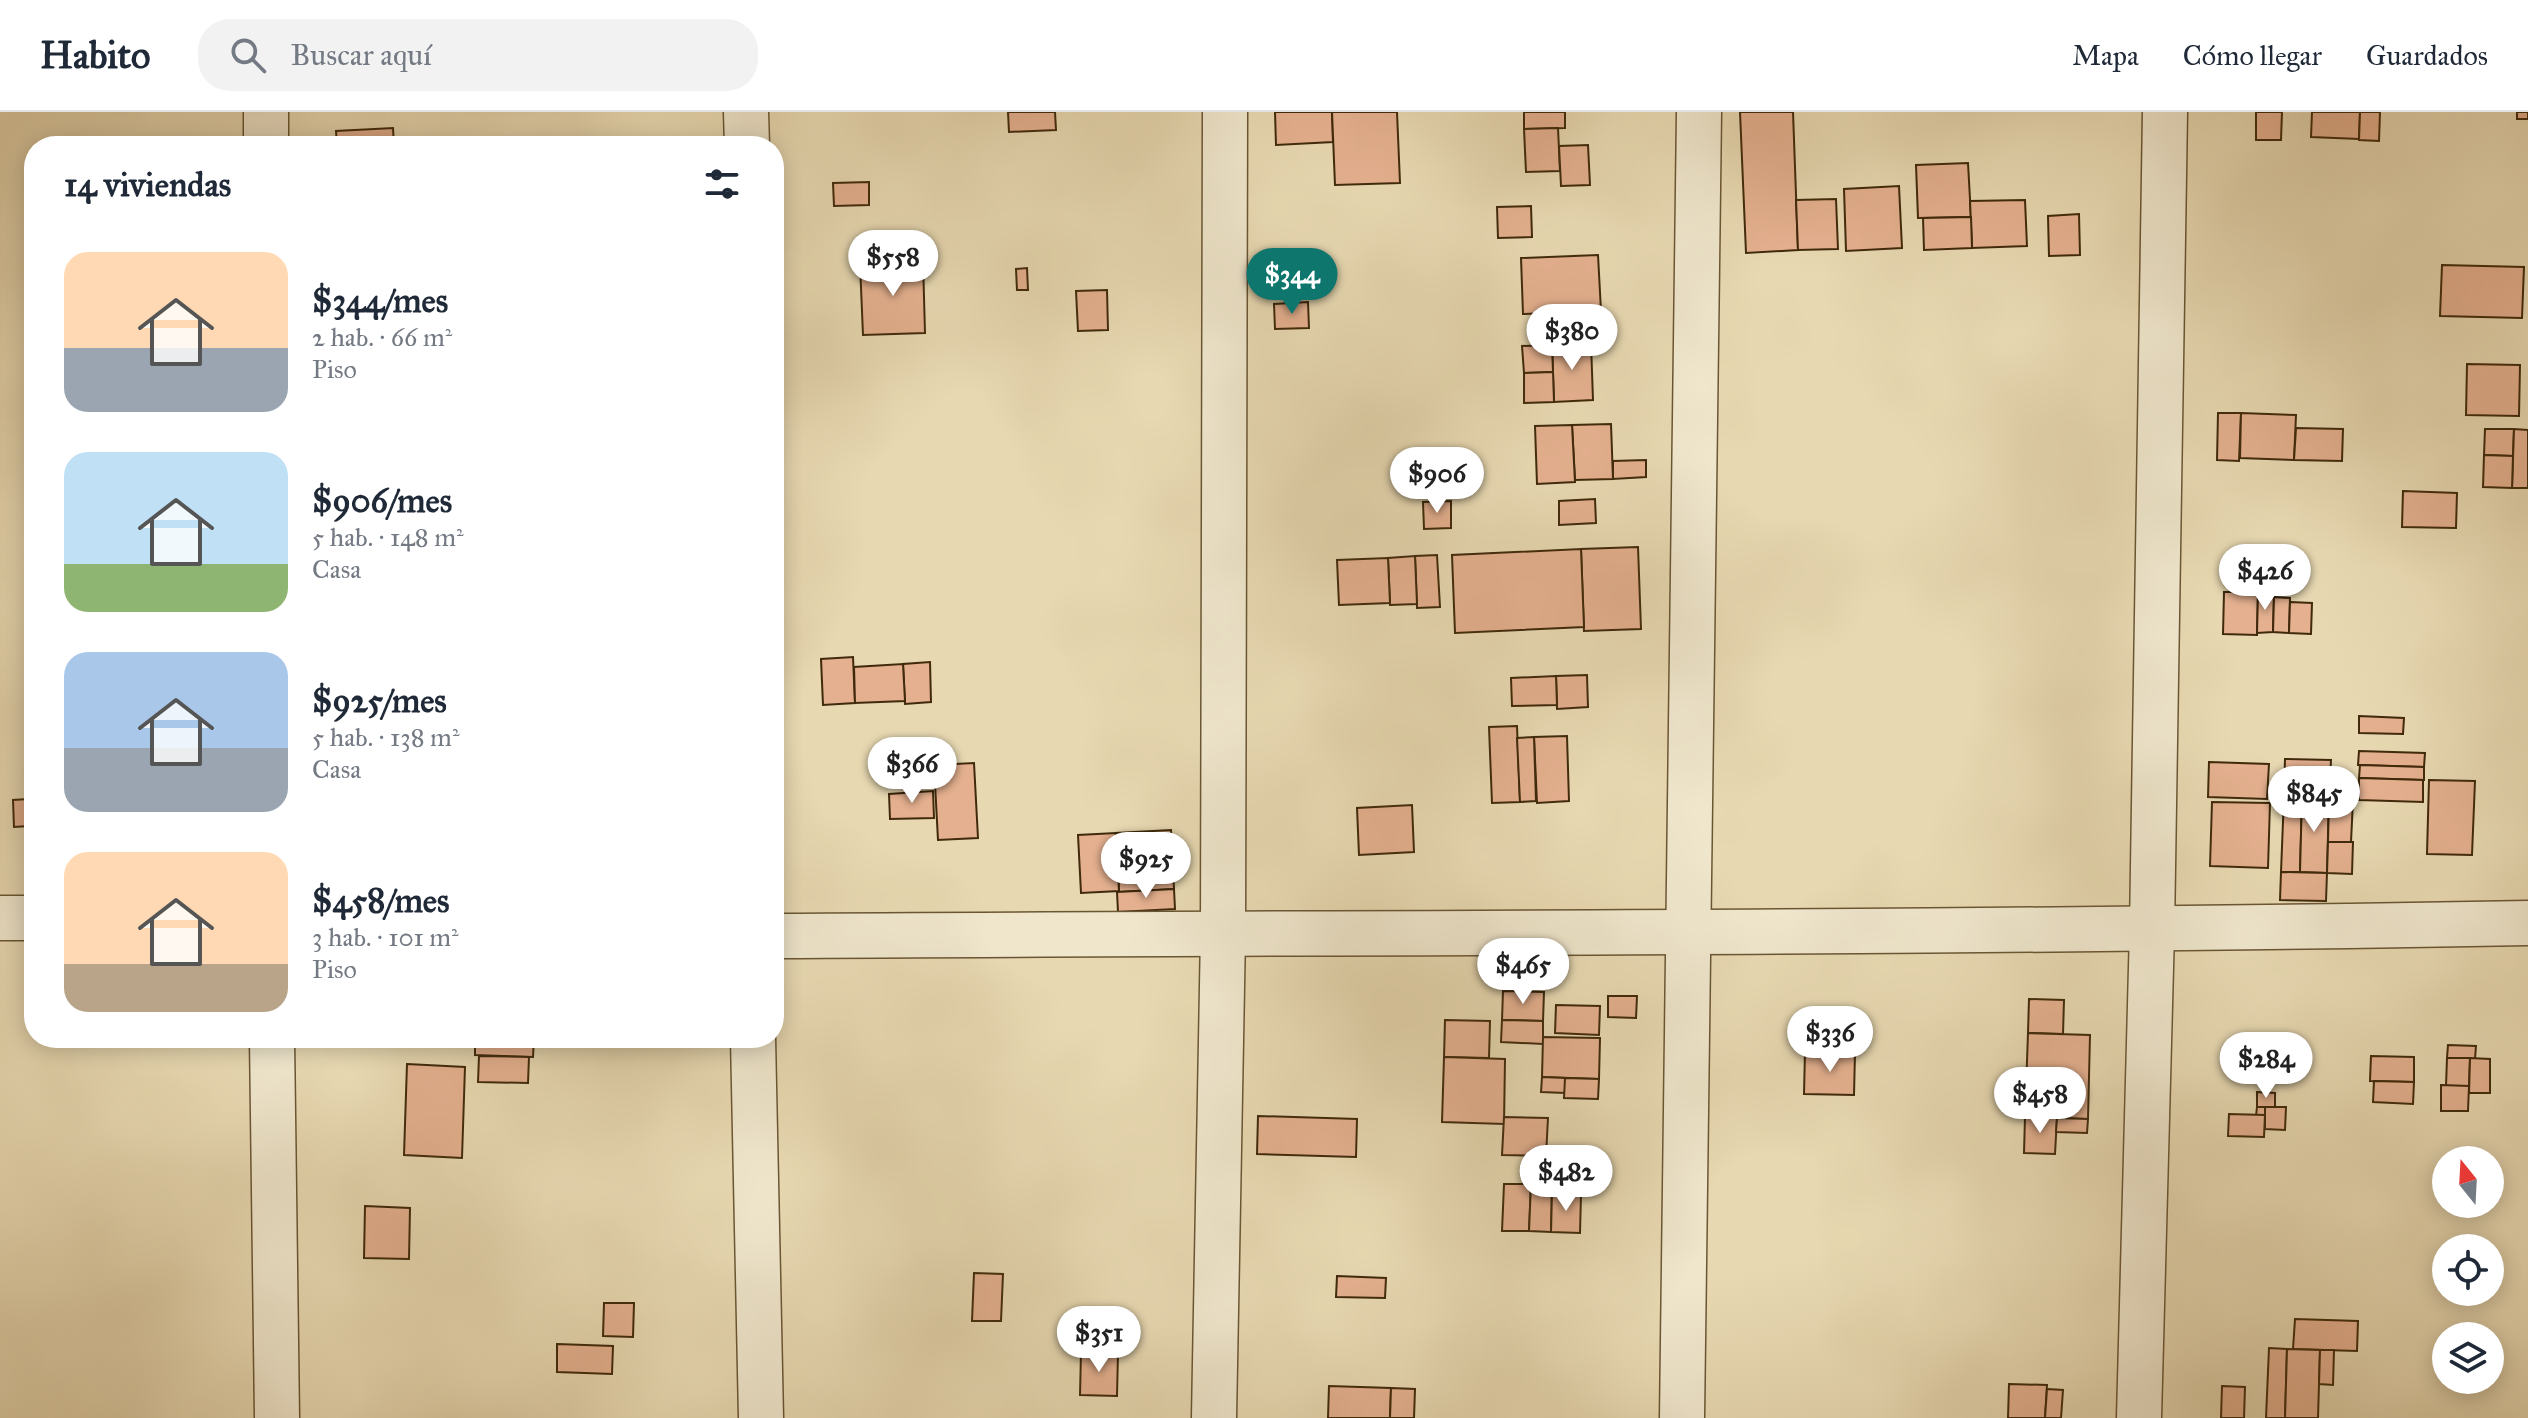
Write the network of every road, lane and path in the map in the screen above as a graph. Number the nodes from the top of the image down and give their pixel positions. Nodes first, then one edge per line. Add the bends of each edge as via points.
1 (266, 112) edge
2 (746, 112) edge
3 (1225, 112) edge
4 (1699, 112) edge
5 (2165, 112) edge
6 (266, 136) edge
7 (747, 136) edge
8 (0, 918) edge
9 (24, 918) edge
10 (2528, 923) edge
11 (2152, 930) junction
12 (1223, 933) junction
13 (1687, 934) junction
14 (784, 936) edge
15 (272, 1048) edge
16 (753, 1048) edge
17 (277, 1418) edge
18 (761, 1418) edge
19 (1214, 1418) edge
20 (1682, 1418) edge
21 (2139, 1418) edge

1 - 6 street
2 - 7 street
3 - 12 street
4 - 13 street
5 - 11 street
8 - 9 street
10 - 11 street
11 - 13 street
11 - 21 street
12 - 13 street
12 - 14 street
12 - 19 street
13 - 20 street
15 - 17 street
16 - 18 street

